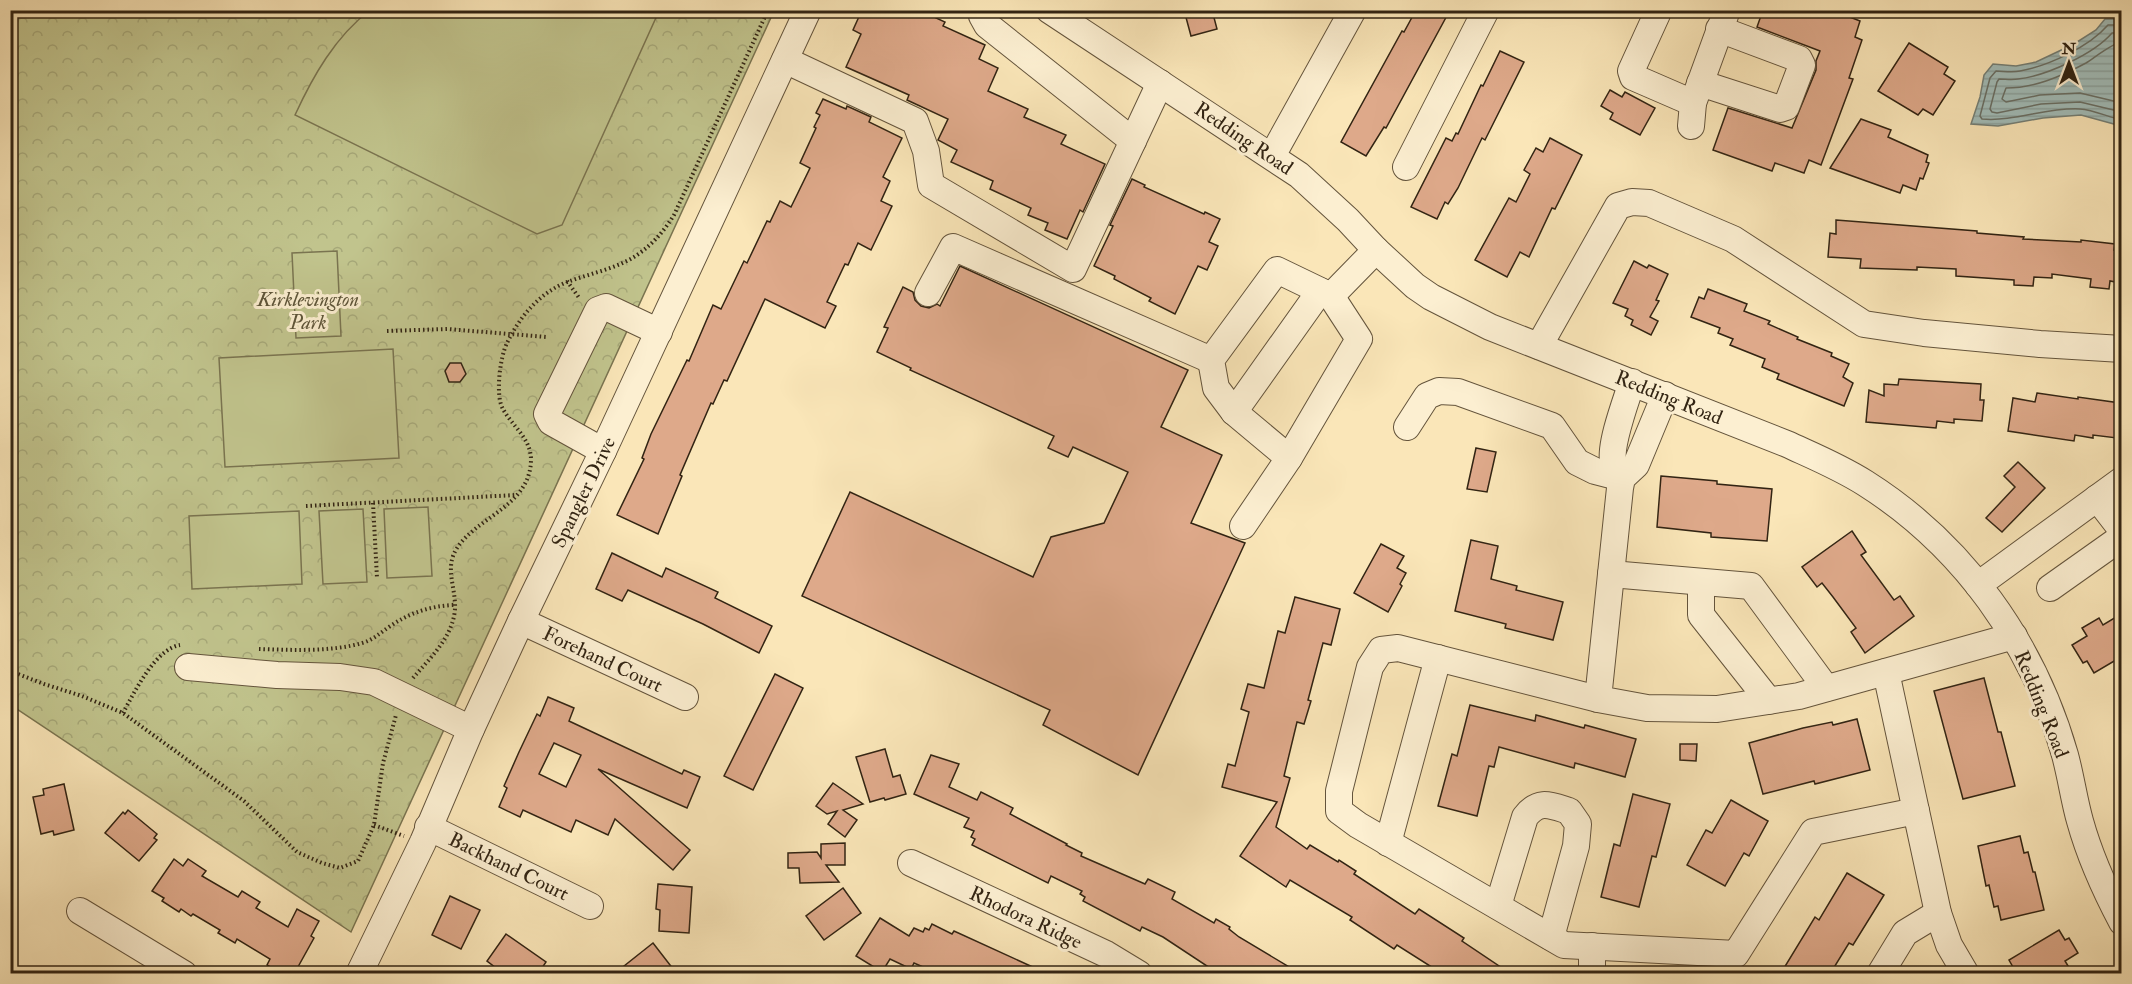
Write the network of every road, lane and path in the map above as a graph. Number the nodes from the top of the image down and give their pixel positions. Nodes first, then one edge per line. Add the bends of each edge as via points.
1 (808, 10) edge
2 (982, 10) edge
3 (1353, 10) edge
4 (1486, 10) edge
5 (1059, 13) edge
6 (1657, 14) dead end
7 (1723, 20) edge
8 (785, 60) junction
9 (1160, 83) junction
10 (1694, 104) junction
11 (1133, 141) junction
12 (1272, 156) junction
13 (1406, 167) dead end
14 (1376, 250) junction
15 (928, 293) dead end
16 (1326, 293) junction
17 (387, 331) dead end
18 (659, 332) junction
19 (547, 337) dead end
20 (1539, 346) junction
21 (2121, 349) edge
22 (1212, 360) junction
23 (1632, 382) junction
24 (1665, 395) junction
25 (1234, 412) junction
26 (1407, 427) dead end
27 (603, 451) junction
28 (1289, 458) junction
29 (1622, 478) junction
30 (2121, 480) edge
31 (517, 495) dead end
32 (2097, 498) junction
33 (373, 503) junction
34 (306, 506) dead end
35 (1243, 526) dead end
36 (2121, 535) edge
37 (1611, 574) junction
38 (377, 578) dead end
39 (1701, 582) junction
40 (1978, 585) junction
41 (2050, 588) dead end
42 (454, 605) dead end
43 (521, 621) junction
44 (2014, 636) junction
45 (251, 648) dead end
46 (186, 656) joint
47 (1438, 658) junction
48 (10, 671) edge
49 (1886, 672) junction
50 (1826, 688) junction
51 (686, 697) dead end
52 (1598, 699) junction
53 (1769, 701) junction
54 (398, 708) dead end
55 (123, 713) junction
56 (471, 729) junction
57 (1916, 811) junction
58 (374, 825) junction
59 (426, 834) junction
60 (1388, 843) junction
61 (911, 863) dead end
62 (590, 906) dead end
63 (1497, 906) junction
64 (81, 911) dead end
65 (1938, 913) junction
66 (2121, 922) edge
67 (1551, 938) junction
68 (1592, 946) junction
69 (1101, 964) edge
70 (1732, 964) edge
71 (184, 974) edge
72 (359, 974) edge
73 (1139, 974) edge
74 (1592, 974) edge
75 (1880, 974) edge
76 (1966, 974) edge

1 - 8 street, Spangler Drive
2 - 11 street via 987,25
3 - 12 street
4 - 13 street
5 - 9 street, Redding Road
6 - 10 street via 1631,71 1633,77
7 - 10 street
7 - 10 street via 1799,59 1802,65 1786,107
8 - 11 street via 915,120 926,151 931,185 1073,269
8 - 18 street, Spangler Drive
9 - 11 street
9 - 12 street, Redding Road
12 - 14 street, Redding Road via 1299,175
14 - 16 street
14 - 20 street, Redding Road via 1431,297
15 - 22 street via 953,247
16 - 22 street via 1277,270
16 - 25 street
16 - 28 street via 1359,339
17 - 19 path via 447,329
18 - 27 street, Spangler Drive
18 - 27 street via 606,307 598,310 547,414 551,422
20 - 21 street via 1618,206 1632,202 1649,203 1732,239 1864,324 2040,345
20 - 23 street, Redding Road
22 - 25 street via 1216,388
23 - 24 street, Redding Road
23 - 29 street via 1612,459
24 - 29 street via 1636,465
24 - 40 street, Redding Road via 1787,444 1863,481 1942,544
25 - 28 street
26 - 29 street via 1427,396 1439,391 1458,392 1552,426 1577,462
27 - 43 street, Spangler Drive
28 - 35 street
29 - 37 street
30 - 32 street
31 - 33 path
32 - 36 street via 2121,529
32 - 40 street
33 - 34 path
33 - 38 path
36 - 41 street
37 - 39 street
37 - 52 street
39 - 50 street via 1751,586
39 - 53 street via 1701,615
40 - 44 street, Redding Road
42 - 45 path via 408,615 360,644
43 - 51 street, Forehand Court
43 - 56 street, Spangler Drive
44 - 49 street
44 - 66 street, Redding Road via 2048,707 2065,755 2088,848
46 - 55 path via 174,646 160,656
46 - 56 street via 277,675 374,682
47 - 52 street
47 - 60 street
47 - 60 street via 1398,648 1381,650 1370,667 1339,791 1339,811
48 - 55 path
49 - 50 street
49 - 57 street
50 - 53 street
52 - 53 street via 1647,708 1717,709
54 - 58 path via 383,763
55 - 58 path via 244,801 297,852 340,868 358,861
56 - 59 street, Spangler Drive
57 - 65 street
57 - 70 street via 1813,832
58 - 59 path
59 - 62 street, Backhand Court
59 - 72 street, Spangler Drive
60 - 63 street
61 - 69 street, Rhodora Ridge
63 - 67 street
63 - 67 street via 1525,817 1532,807 1546,804 1569,811 1578,824 1576,846
64 - 71 street
65 - 75 street via 1905,933
65 - 76 street via 1948,945
67 - 68 street via 1564,945
68 - 70 street
68 - 74 street
69 - 73 street, Rhodora Ridge

